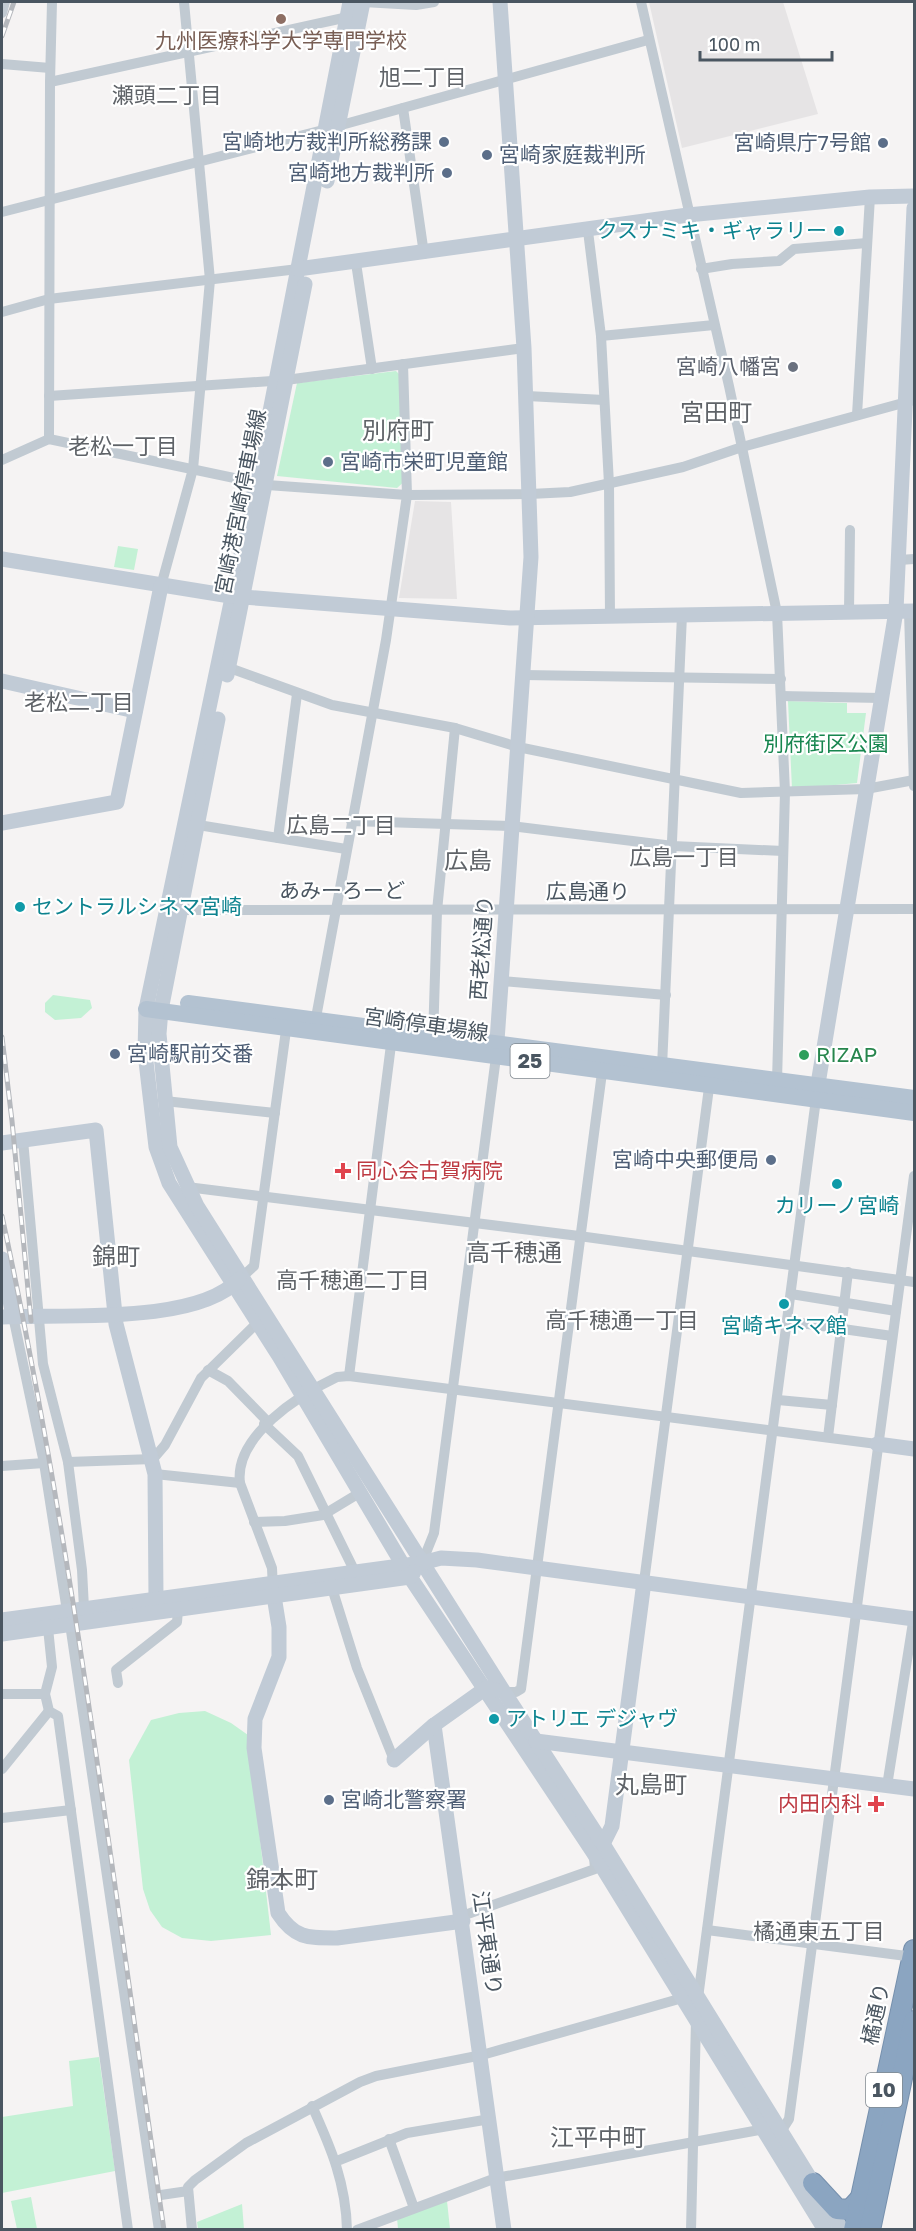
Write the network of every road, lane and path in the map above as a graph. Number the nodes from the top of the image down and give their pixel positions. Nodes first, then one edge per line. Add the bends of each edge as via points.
1 (5, 2) edge
2 (52, 2) edge
3 (184, 2) edge
4 (363, 2) edge
5 (434, 2) edge
6 (500, 2) edge
7 (641, 2) edge
8 (349, 9) edge
9 (2, 13) edge
10 (648, 40) junction
11 (189, 52) junction
12 (2, 64) edge
13 (50, 69) junction
14 (506, 78) junction
15 (50, 82) junction
16 (403, 108) junction
17 (332, 128) junction
18 (200, 162) junction
19 (915, 196) edge
20 (870, 197) junction
21 (50, 200) junction
22 (915, 208) edge
23 (2, 212) edge
24 (688, 215) junction
25 (588, 231) junction
26 (517, 240) junction
27 (867, 243) junction
28 (424, 254) junction
29 (356, 263) junction
30 (303, 268) junction
31 (701, 269) junction
32 (210, 280) junction
33 (50, 299) junction
34 (2, 312) edge
35 (714, 325) junction
36 (601, 336) junction
37 (524, 348) junction
38 (403, 364) junction
39 (372, 369) junction
40 (280, 381) junction
41 (201, 386) junction
42 (49, 396) junction
43 (527, 396) junction
44 (604, 400) junction
45 (910, 401) edge
46 (857, 415) junction
47 (49, 438) junction
48 (742, 447) junction
49 (2, 460) edge
50 (193, 469) junction
51 (261, 484) junction
52 (609, 484) junction
53 (530, 494) junction
54 (407, 495) junction
55 (908, 495) edge
56 (850, 530) dead end
57 (2, 559) edge
58 (907, 560) edge
59 (161, 586) junction
60 (236, 597) junction
61 (390, 608) junction
62 (907, 611) edge
63 (849, 612) junction
64 (777, 613) junction
65 (682, 615) junction
66 (610, 616) junction
67 (528, 618) junction
68 (223, 666) junction
69 (523, 675) junction
70 (680, 678) junction
71 (2, 679) edge
72 (781, 680) junction
73 (297, 694) junction
74 (781, 696) junction
75 (881, 698) junction
76 (135, 711) junction
77 (372, 714) junction
78 (456, 728) junction
79 (518, 747) junction
80 (675, 780) junction
81 (914, 781) edge
82 (915, 786) edge
83 (866, 789) junction
84 (785, 792) junction
85 (351, 821) junction
86 (2, 823) edge
87 (191, 824) junction
88 (445, 824) junction
89 (512, 826) junction
90 (278, 838) junction
91 (673, 846) junction
92 (346, 849) junction
93 (783, 851) junction
94 (915, 909) edge
95 (173, 910) junction
96 (336, 911) junction
97 (437, 911) junction
98 (506, 911) junction
99 (670, 911) junction
100 (781, 911) junction
101 (846, 911) junction
102 (501, 981) junction
103 (666, 995) junction
104 (155, 1004) junction
105 (287, 1023) junction
106 (315, 1027) junction
107 (392, 1037) junction
108 (432, 1042) junction
109 (496, 1051) junction
110 (603, 1065) junction
111 (662, 1067) junction
112 (710, 1078) junction
113 (777, 1081) junction
114 (817, 1093) junction
115 (915, 1098) edge
116 (165, 1101) junction
117 (275, 1113) junction
118 (915, 1113) edge
119 (23, 1140) junction
120 (2, 1143) edge
121 (915, 1176) edge
122 (187, 1187) junction
123 (263, 1196) junction
124 (370, 1210) junction
125 (474, 1224) junction
126 (579, 1236) junction
127 (689, 1251) junction
128 (2, 1259) edge
129 (794, 1266) junction
130 (848, 1272) junction
131 (900, 1280) junction
132 (238, 1281) junction
133 (915, 1282) edge
134 (790, 1294) junction
135 (845, 1303) junction
136 (896, 1311) junction
137 (115, 1313) junction
138 (7, 1316) edge
139 (38, 1316) junction
140 (787, 1320) junction
141 (258, 1322) junction
142 (841, 1329) junction
143 (892, 1336) junction
144 (208, 1370) junction
145 (349, 1376) junction
146 (452, 1389) junction
147 (308, 1394) junction
148 (778, 1400) junction
149 (560, 1402) junction
150 (832, 1405) junction
151 (666, 1416) junction
152 (266, 1423) junction
153 (774, 1429) junction
154 (828, 1437) junction
155 (878, 1444) junction
156 (915, 1449) edge
157 (68, 1462) junction
158 (44, 1463) junction
159 (2, 1466) edge
160 (154, 1466) junction
161 (240, 1484) junction
162 (361, 1492) junction
163 (327, 1513) junction
164 (254, 1522) junction
165 (422, 1563) junction
166 (535, 1569) junction
167 (406, 1571) junction
168 (355, 1572) junction
169 (644, 1582) junction
170 (332, 1588) junction
171 (273, 1589) junction
172 (156, 1598) junction
173 (751, 1598) junction
174 (84, 1608) junction
175 (178, 1610) junction
176 (855, 1612) junction
177 (69, 1618) junction
178 (914, 1618) edge
179 (2, 1620) edge
180 (48, 1628) junction
181 (2, 1634) edge
182 (118, 1683) dead end
183 (486, 1688) junction
184 (504, 1692) junction
185 (2, 1694) edge
186 (45, 1694) junction
187 (49, 1711) junction
188 (434, 1725) junction
189 (536, 1741) junction
190 (622, 1750) junction
191 (394, 1760) joint
192 (729, 1765) junction
193 (2, 1769) edge
194 (834, 1779) junction
195 (887, 1786) junction
196 (915, 1789) edge
197 (71, 1810) junction
198 (2, 1818) edge
199 (598, 1848) junction
200 (463, 1919) junction
201 (707, 1930) junction
202 (814, 1944) junction
203 (914, 1955) edge
204 (681, 1996) junction
205 (698, 1998) junction
206 (696, 2020) junction
207 (915, 2021) edge
208 (482, 2055) junction
209 (908, 2082) edge
210 (312, 2106) junction
211 (490, 2118) junction
212 (765, 2129) junction
213 (782, 2130) junction
214 (389, 2139) junction
215 (692, 2142) junction
216 (337, 2161) junction
217 (496, 2178) junction
218 (813, 2183) junction
219 (188, 2191) junction
220 (154, 2196) junction
221 (860, 2199) junction
222 (414, 2208) junction
223 (128, 2229) edge
224 (159, 2229) edge
225 (192, 2229) edge
226 (347, 2229) edge
227 (357, 2229) edge
228 (504, 2229) edge
229 (691, 2229) edge
230 (825, 2229) edge
231 (842, 2229) edge
232 (854, 2229) edge
233 (870, 2229) edge

1 - 9 street
2 - 13 street
3 - 11 street
4 - 5 street via 416,6
4 - 17 street, 宮崎港宮崎停車場線
6 - 14 street, 西老松通り
7 - 10 street
8 - 11 street
8 - 17 street, 宮崎港宮崎停車場線
10 - 14 street
10 - 24 street
11 - 15 street
11 - 18 street
12 - 13 street
13 - 15 street
14 - 16 street
14 - 26 street, 西老松通り
15 - 21 street
16 - 17 street
16 - 28 street
17 - 18 street
17 - 30 street, 宮崎港宮崎停車場線
18 - 21 street
18 - 32 street
19 - 20 street
20 - 24 street
20 - 27 street
21 - 23 street
21 - 33 street
22 - 45 street
24 - 25 street
24 - 31 street
25 - 26 street
25 - 36 street
26 - 28 street
26 - 37 street, 西老松通り
27 - 31 street via 794,249 779,261
27 - 46 street
28 - 29 street
29 - 30 street
29 - 39 street
30 - 32 street
30 - 40 street, 宮崎港宮崎停車場線
31 - 35 street
32 - 33 street
32 - 41 street
33 - 34 street
33 - 42 street
35 - 36 street
35 - 48 street
36 - 44 street
37 - 38 street
37 - 43 street, 西老松通り
38 - 39 street
38 - 54 street
39 - 40 street
40 - 41 street
40 - 51 street, 宮崎港宮崎停車場線
41 - 42 street
41 - 50 street
42 - 47 street
43 - 44 street
43 - 53 street, 西老松通り
44 - 52 street
45 - 46 street
45 - 55 street
46 - 48 street
47 - 49 street
47 - 50 street
48 - 52 street via 683,467
48 - 64 street
50 - 51 street
50 - 59 street
51 - 54 street
51 - 60 street, 宮崎港宮崎停車場線
52 - 53 street via 570,492
52 - 66 street
53 - 54 street
53 - 67 street, 西老松通り
54 - 61 street
55 - 58 street
56 - 63 street
57 - 59 street
58 - 62 street
59 - 60 street
59 - 76 street
60 - 61 street
60 - 68 street, 宮崎港宮崎停車場線
61 - 67 street
61 - 77 street
62 - 63 street
62 - 75 street
62 - 81 street
63 - 64 street
64 - 65 street
64 - 72 street
65 - 66 street
65 - 70 street
66 - 67 street
67 - 69 street, 西老松通り
68 - 73 street
68 - 87 street, 宮崎港宮崎停車場線
69 - 70 street
69 - 79 street, 西老松通り
70 - 72 street
70 - 80 street
71 - 76 street
72 - 74 street
73 - 77 street
73 - 90 street
74 - 75 street
74 - 84 street
75 - 83 street
76 - 86 street via 117,802
77 - 78 street
77 - 85 street
78 - 79 street
78 - 88 street
79 - 80 street
79 - 89 street, 西老松通り
80 - 84 street via 741,793
80 - 91 street
81 - 82 street
81 - 83 street
83 - 84 street
83 - 101 street
84 - 93 street
85 - 88 street
85 - 92 street
87 - 90 street
87 - 95 street, 宮崎港宮崎停車場線
88 - 89 street
88 - 97 street
89 - 91 street
89 - 98 street, 西老松通り
90 - 92 street
91 - 93 street
91 - 99 street
92 - 96 street
93 - 100 street
94 - 101 street, 広島通り
95 - 96 street, あみーろーど
95 - 104 street, 宮崎港宮崎停車場線
96 - 97 street, あみーろーど
96 - 106 street
97 - 98 street, あみーろーど
97 - 108 street
98 - 99 street, 広島通り
98 - 102 street, 西老松通り
99 - 100 street, 広島通り
99 - 103 street
100 - 101 street, 広島通り
100 - 113 street
101 - 114 street
102 - 103 street
102 - 109 street, 西老松通り
103 - 111 street
104 - 105 main road, 宮崎停車場線 / 25
104 - 116 street
104 - 132 street via 145,1053 156,1147 169,1183
105 - 106 main road, 宮崎停車場線 / 25
105 - 117 street
106 - 107 main road, 宮崎停車場線 / 25
107 - 108 main road, 宮崎停車場線 / 25
107 - 124 street
108 - 109 main road, 宮崎停車場線 / 25
109 - 110 main road, 宮崎停車場線 / 25
109 - 125 street
110 - 111 main road, 宮崎停車場線 / 25
110 - 112 main road, 宮崎停車場線 / 25
110 - 126 street
111 - 112 main road, 宮崎停車場線 / 25
112 - 113 main road, 宮崎停車場線 / 25
112 - 114 main road, 宮崎停車場線 / 25
112 - 127 street
113 - 114 main road, 宮崎停車場線 / 25
114 - 115 main road, 宮崎停車場線 / 25
114 - 118 main road, 宮崎停車場線 / 25
114 - 129 street
116 - 117 street
116 - 122 street via 170,1147
117 - 123 street
119 - 120 street
119 - 137 street via 96,1130
119 - 139 street
121 - 131 street
122 - 123 street
122 - 132 street
123 - 124 street
123 - 132 street via 254,1266
124 - 125 street
124 - 145 street
125 - 126 street
125 - 146 street
126 - 127 street
126 - 149 street
127 - 129 street
127 - 151 street
128 - 138 street
129 - 130 street
129 - 134 street
130 - 131 street
130 - 135 street
131 - 133 street
131 - 136 street
132 - 137 street via 205,1301 185,1307
132 - 141 street
132 - 147 street
134 - 135 street
134 - 140 street
135 - 136 street
135 - 142 street
136 - 143 street
137 - 139 street
137 - 160 street
138 - 139 street
138 - 158 street
139 - 157 street via 44,1364
140 - 142 street
140 - 148 street
141 - 144 street
141 - 147 street
142 - 143 street
142 - 150 street
143 - 155 street
144 - 152 street via 228,1381
144 - 160 street via 197,1383
145 - 146 street
145 - 147 street via 337,1377
146 - 149 street
146 - 165 street via 434,1533
147 - 152 street
147 - 162 street
147 - 165 street
148 - 150 street
148 - 153 street
149 - 151 street
149 - 166 street
150 - 154 street
151 - 153 street
151 - 169 street
152 - 161 street via 238,1469
152 - 163 street via 298,1456
153 - 154 street
153 - 173 street
154 - 155 street
155 - 156 street
155 - 176 street
157 - 160 street
157 - 174 street
158 - 159 street
158 - 177 street
160 - 161 street
160 - 172 street
161 - 164 street
162 - 163 street
162 - 167 street
163 - 164 street
163 - 168 street
164 - 171 street via 272,1568
165 - 166 street via 441,1558
165 - 167 street
165 - 184 street
166 - 169 street
166 - 184 street via 521,1689
167 - 168 street
167 - 170 street
167 - 183 street
168 - 171 street
169 - 173 street
169 - 190 street
170 - 171 street
170 - 191 street via 357,1668
171 - 172 street
171 - 175 street
171 - 200 street via 279,1657 255,1719 254,1748 278,1913 294,1932 318,1938
172 - 174 street
172 - 175 street
173 - 176 street
173 - 192 street
174 - 177 street
175 - 177 street
175 - 182 street via 177,1622 116,1670
176 - 178 street
176 - 194 street
177 - 179 street
177 - 180 street
177 - 220 street
178 - 195 street
180 - 181 street
180 - 186 street via 52,1667
183 - 184 street
183 - 188 street
183 - 199 street
184 - 189 street
185 - 186 street
186 - 187 street
187 - 193 street
187 - 197 street via 58,1716
188 - 191 street
188 - 200 street, 江平東通り
189 - 190 street
189 - 199 street
190 - 192 street
190 - 199 street via 612,1826
192 - 194 street
192 - 201 street
194 - 195 street
194 - 202 street
195 - 196 street
197 - 198 street
197 - 223 street
199 - 200 street via 595,1869
199 - 204 street
199 - 205 street
200 - 208 street, 江平東通り
201 - 202 street
201 - 205 street
202 - 203 street
202 - 213 street via 789,2119
203 - 221 highway, 橘通り / 10
204 - 205 street
204 - 206 street
204 - 208 street
205 - 206 street
205 - 213 street
206 - 212 street
206 - 215 street
207 - 209 highway, 橘通り / 10
208 - 210 street via 376,2076
208 - 211 street, 江平東通り
209 - 233 highway, 橘通り / 10
210 - 216 street
210 - 219 street via 246,2142 195,2180
211 - 214 street
211 - 217 street, 江平東通り
212 - 215 street
212 - 230 street
213 - 218 street
214 - 216 street
214 - 222 street
215 - 217 street
215 - 229 street
216 - 226 street
217 - 222 street
217 - 228 street, 江平東通り
218 - 221 highway via 837,2209 850,2210
218 - 231 street
219 - 220 street
219 - 225 street
220 - 224 street
221 - 232 highway, 橘通り / 10
222 - 227 street

